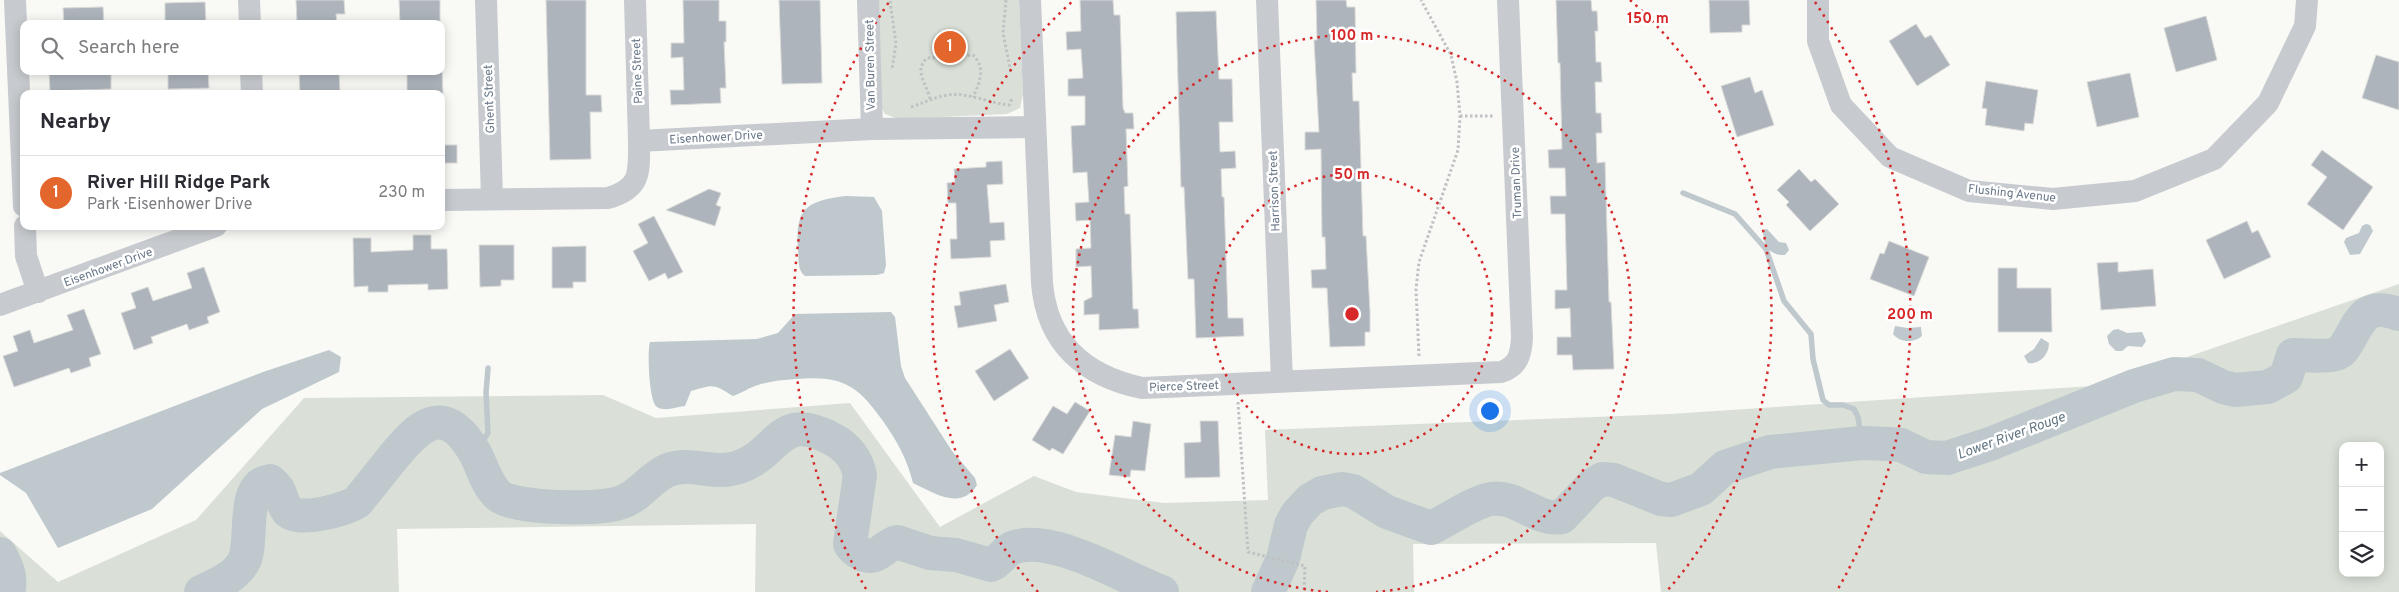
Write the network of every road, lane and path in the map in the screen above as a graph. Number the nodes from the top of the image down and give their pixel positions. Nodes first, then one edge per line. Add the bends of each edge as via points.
1 (15, 0) edge
2 (249, 0) edge
3 (486, 0) edge
4 (635, 0) edge
5 (868, 0) edge
6 (890, 0) edge
7 (1006, 0) edge
8 (1030, 0) edge
9 (1267, 0) edge
10 (1421, 0) edge
11 (1508, 0) edge
12 (1818, 0) edge
13 (2307, 0) edge
14 (250, 20) edge
15 (892, 74) dead end
16 (251, 75) edge
17 (1012, 75) dead end
18 (252, 90) edge
19 (1013, 91) dead end
20 (973, 97) junction
21 (930, 99) junction
22 (906, 108) dead end
23 (20, 114) edge
24 (1460, 116) junction
25 (1500, 116) dead end
26 (1034, 127) junction
27 (872, 129) junction
28 (638, 141) junction
29 (492, 199) junction
30 (445, 200) edge
31 (25, 230) edge
32 (205, 230) edge
33 (38, 292) junction
34 (0, 306) edge
35 (1514, 364) joint
36 (1421, 376) junction
37 (1282, 381) junction
38 (1237, 384) junction
39 (1304, 590) edge

1 - 23 street
2 - 14 street
3 - 29 street, Ghent Street
4 - 28 street, Paine Street
5 - 27 street, Van Buren Street
6 - 15 path via 896,44
7 - 17 path via 1002,33
8 - 26 street, Pierce Street
9 - 37 street, Harrison Street
10 - 24 path via 1450,55 1458,82
11 - 35 street, Truman Drive via 1522,338 1520,358
12 - 13 street, Flushing Avenue via 1818,41 1841,105 1890,157 1969,191 2053,198 2135,191 2214,159 2268,103 2305,26
16 - 18 street
19 - 20 path via 1009,105
20 - 21 path via 949,95
20 - 21 path via 982,73 979,61 973,55 924,61 920,74
21 - 22 path
24 - 25 path
24 - 36 path via 1458,150 1419,262 1416,289
26 - 27 street, Eisenhower Drive
26 - 38 street, Pierce Street via 1043,294 1052,324 1066,349 1093,371 1125,385 1142,388
27 - 28 street, Eisenhower Drive
28 - 29 street via 636,181 626,193 608,198
29 - 30 street
31 - 33 street via 26,256
32 - 33 street, Eisenhower Drive
33 - 34 street, Eisenhower Drive
35 - 36 street, Pierce Street via 1501,372
36 - 37 street, Pierce Street
37 - 38 street, Pierce Street
38 - 39 path via 1248,552 1305,566

